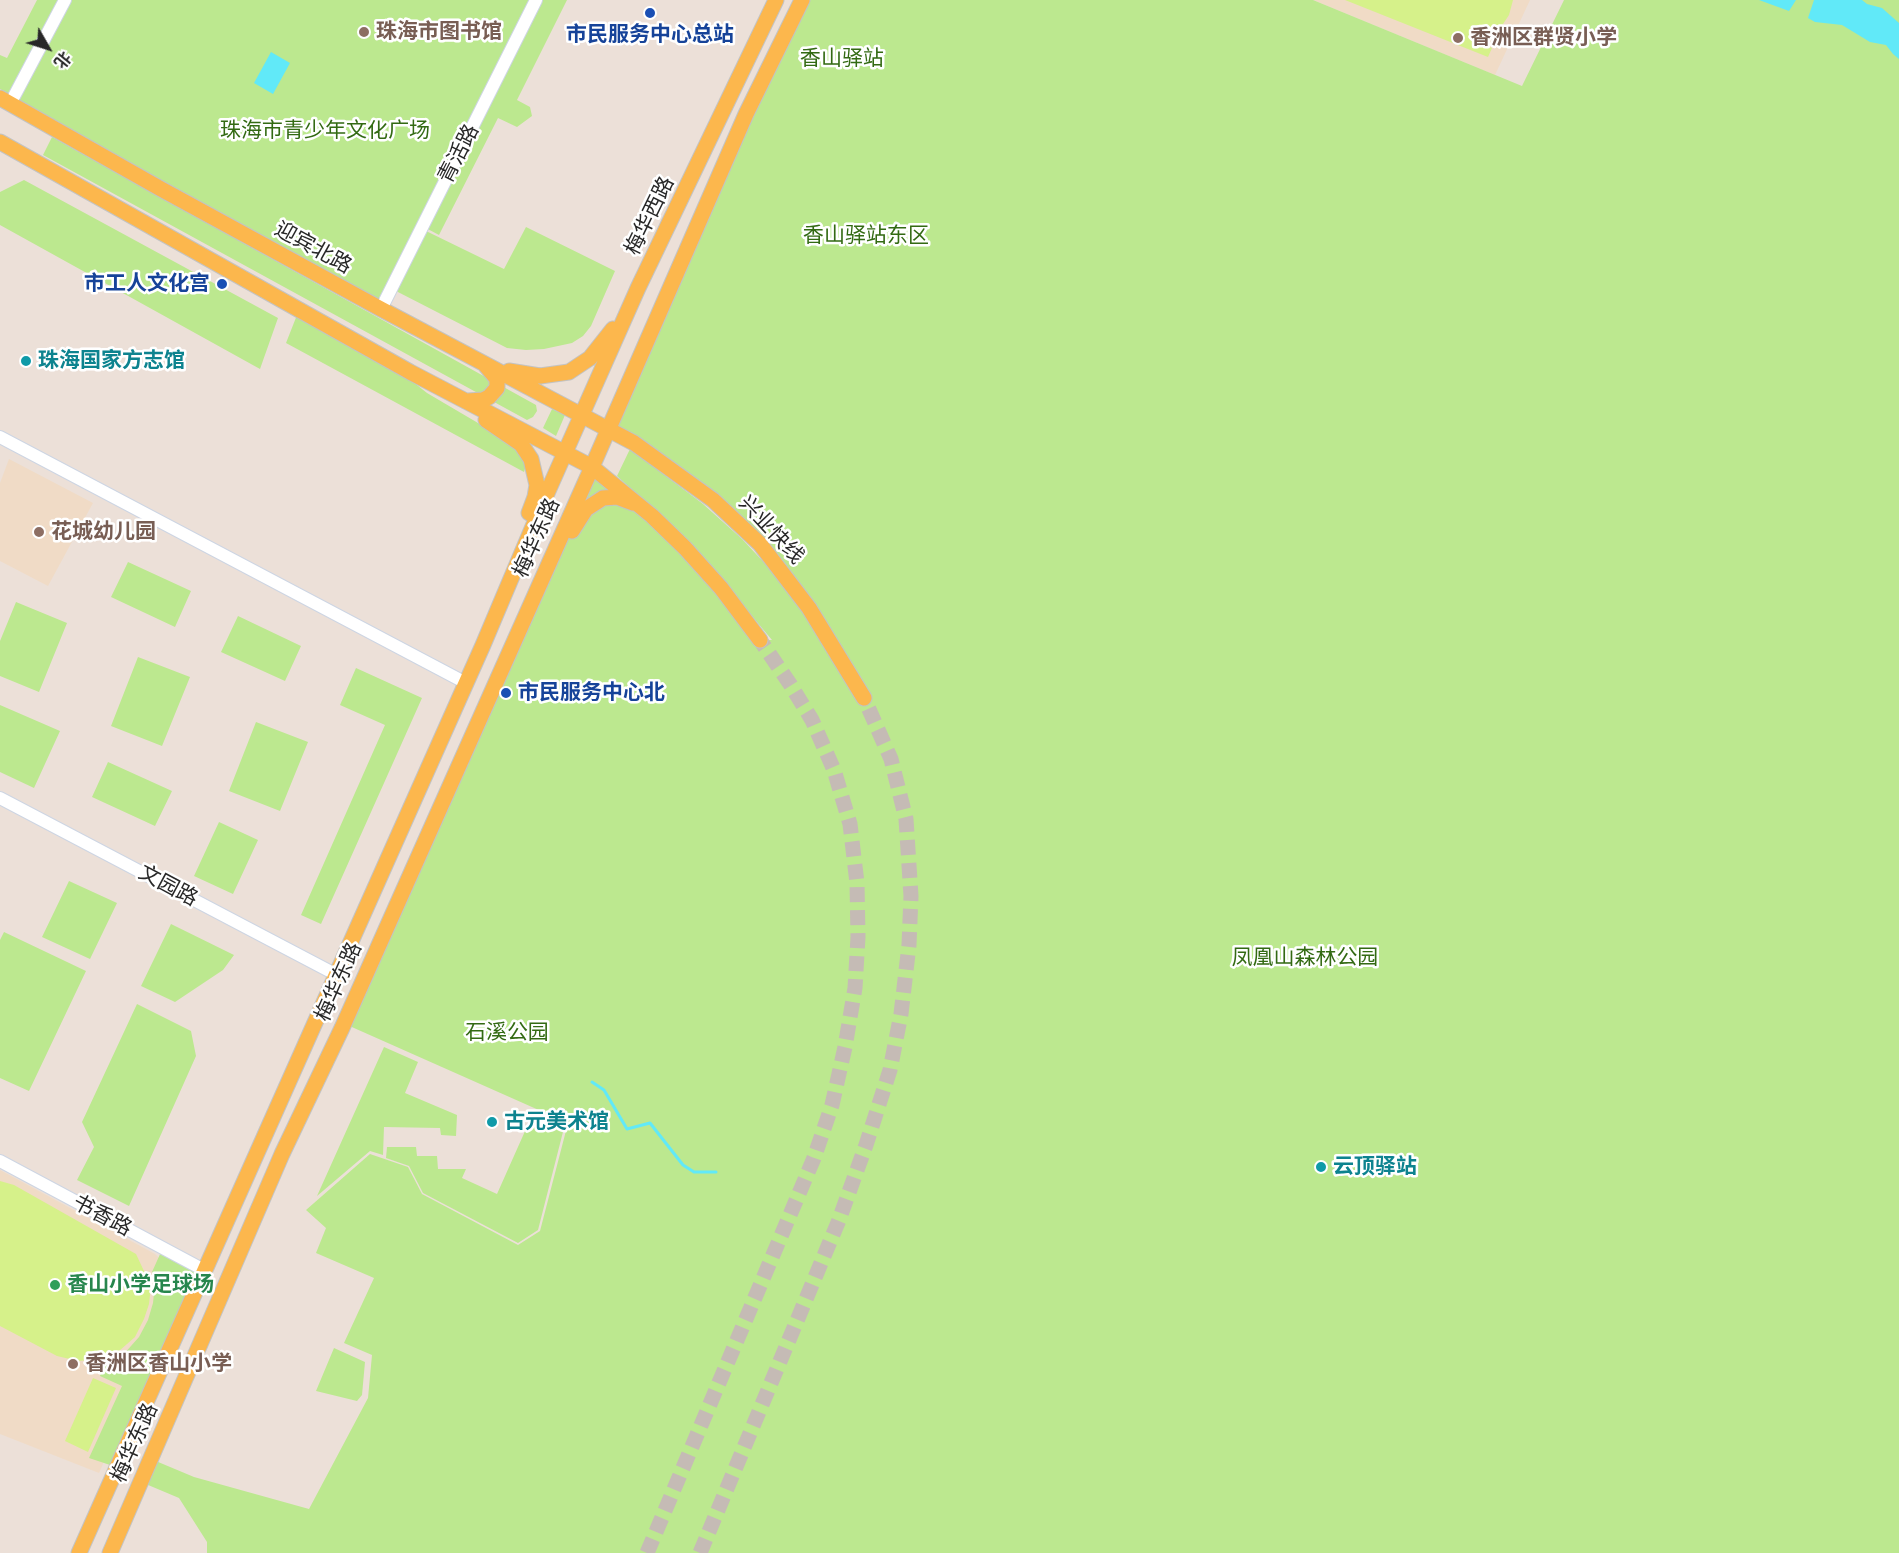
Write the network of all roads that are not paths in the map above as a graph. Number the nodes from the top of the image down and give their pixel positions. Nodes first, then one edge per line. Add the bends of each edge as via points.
1 (65, 0) edge
2 (536, 0) edge
3 (776, 0) edge
4 (802, 0) edge
5 (5, 101) edge
6 (0, 142) edge
7 (638, 288) junction
8 (381, 309) junction
9 (489, 366) junction
10 (410, 372) junction
11 (468, 400) junction
12 (582, 415) junction
13 (608, 428) junction
14 (0, 437) edge
15 (567, 452) junction
16 (592, 466) junction
17 (639, 505) junction
18 (760, 640) tunnel mouth
19 (483, 645) junction
20 (511, 648) junction
21 (466, 683) junction
22 (864, 698) tunnel mouth
23 (0, 798) edge
24 (335, 974) junction
25 (0, 1161) edge
26 (204, 1270) junction
27 (79, 1553) edge
28 (110, 1553) edge

1 - 5 street
2 - 8 street, 青活路
3 - 7 main road, 梅华西路
4 - 13 main road via 746,114
5 - 8 main road, 迎宾北路
6 - 10 main road
7 - 9 main road via 598,349 569,372 540,376
7 - 12 main road, 梅华西路
8 - 9 main road, 迎宾北路
9 - 11 main road via 497,379 497,388 483,400
9 - 12 main road, 迎宾北路
10 - 11 main road
10 - 19 main road via 512,436 526,450 534,466 535,497 493,600
11 - 15 main road
12 - 13 main road, 迎宾北路
12 - 15 main road, 梅华西路
13 - 16 main road, 梅华东路
13 - 22 main road, 兴业快线 via 689,481 760,544 809,608
14 - 21 street
15 - 16 main road
15 - 19 main road, 梅华东路
16 - 17 main road
16 - 20 main road, 梅华东路
17 - 18 main road via 699,563
17 - 20 main road via 610,497 586,509 536,613
19 - 21 main road, 梅华东路
20 - 28 main road, 梅华东路 via 282,1154
21 - 24 main road, 梅华东路
23 - 24 street, 文园路
24 - 26 main road, 梅华东路
25 - 26 street, 书香路
26 - 27 main road, 梅华东路

